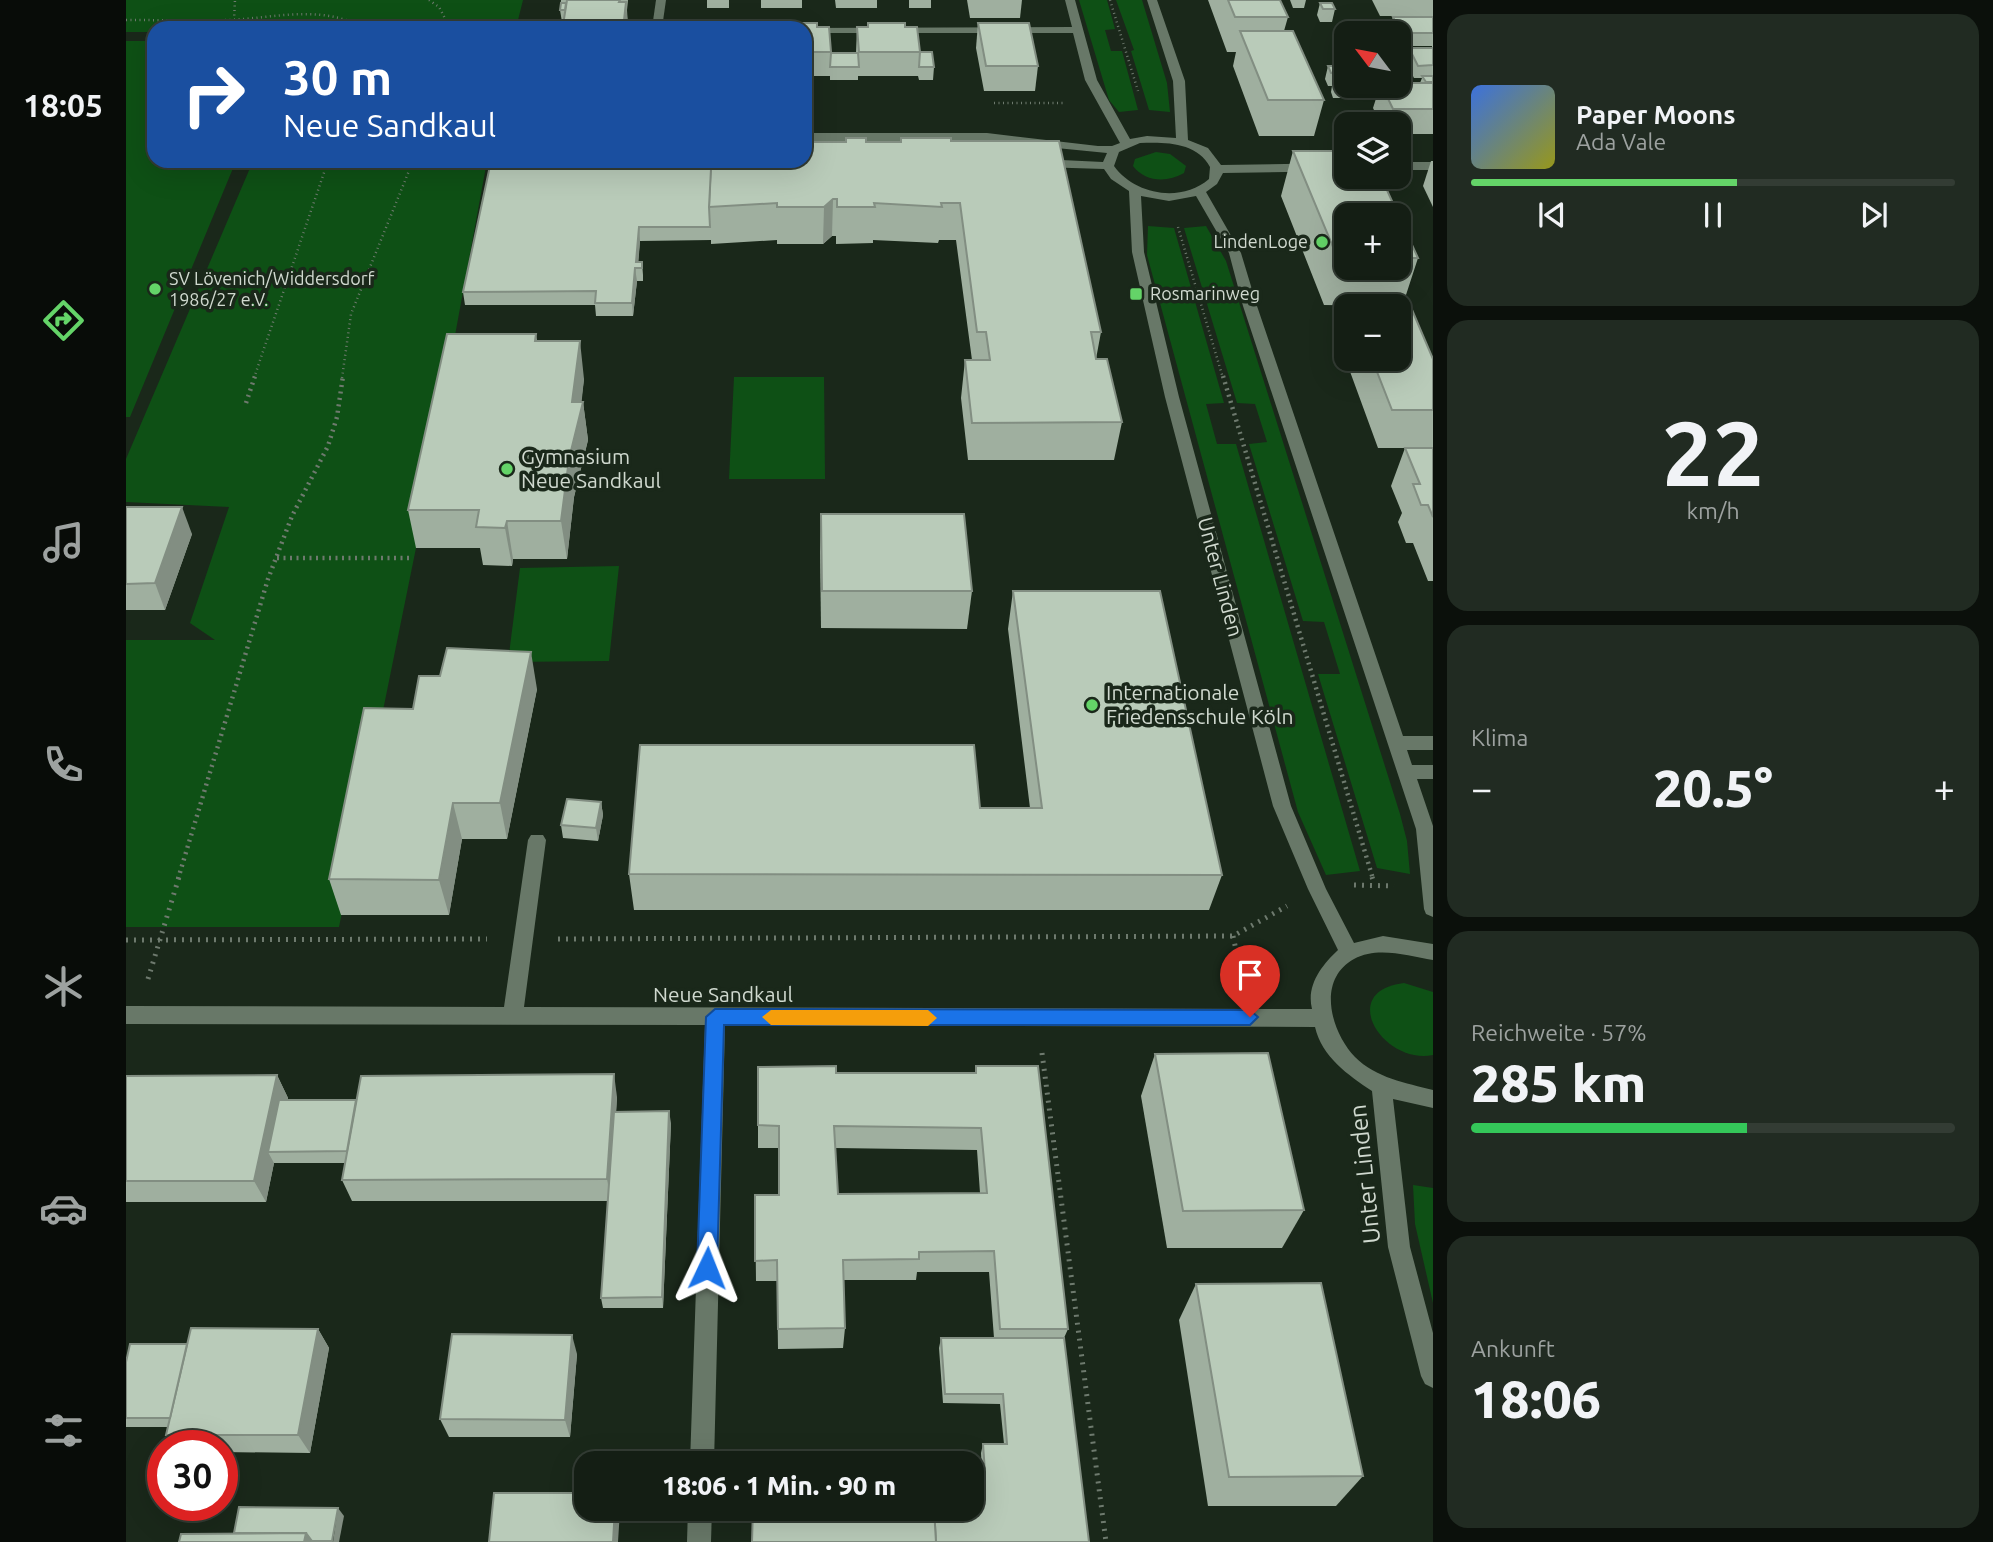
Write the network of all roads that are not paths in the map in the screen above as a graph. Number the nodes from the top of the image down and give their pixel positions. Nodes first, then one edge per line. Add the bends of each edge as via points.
1 (661, 0) edge
2 (1070, 0) edge
3 (1152, 0) edge
4 (658, 21) edge
5 (812, 30) edge
6 (1077, 30) junction
7 (812, 137) edge
8 (1182, 143) junction
9 (1126, 144) junction
10 (1114, 150) junction
11 (1028, 162) edge
12 (1108, 166) junction
13 (1411, 166) edge
14 (1433, 166) edge
15 (1334, 167) edge
16 (1217, 169) junction
17 (1135, 190) junction
18 (1199, 191) junction
19 (1397, 743) junction
20 (1433, 743) edge
21 (1406, 772) junction
22 (1433, 772) edge
23 (537, 840) dead end
24 (1432, 890) edge
25 (1433, 909) edge
26 (1349, 952) junction
27 (1433, 952) edge
28 (132, 1015) edge
29 (513, 1017) junction
30 (715, 1017) junction
31 (1319, 1018) junction
32 (1382, 1087) junction
33 (1433, 1099) edge
34 (1433, 1376) edge
35 (702, 1451) edge
36 (700, 1521) edge
37 (699, 1542) edge

1 - 4 street
2 - 6 street
3 - 8 street via 1179,81
5 - 6 street
6 - 9 street via 1091,80
7 - 10 street via 986,137 1030,140 1073,150
8 - 9 street via 1152,139
8 - 16 street via 1205,153
9 - 10 street
10 - 12 street
11 - 12 street
12 - 17 street via 1121,183
13 - 14 street
15 - 16 street
16 - 18 street via 1210,185
17 - 18 street via 1168,196
17 - 26 street, Unter Linden via 1139,252 1172,397 1282,806
18 - 19 street via 1235,253
19 - 20 street
19 - 21 street
21 - 22 street
21 - 24 street via 1425,829
23 - 29 street
24 - 25 street
26 - 27 street via 1390,943
26 - 31 street via 1333,963 1323,979
28 - 29 street, Neue Sandkaul
29 - 30 street, Neue Sandkaul
30 - 31 street, Neue Sandkaul
30 - 35 street
31 - 32 street via 1340,1057
32 - 33 street
32 - 34 street, Unter Linden via 1399,1247
36 - 37 street

